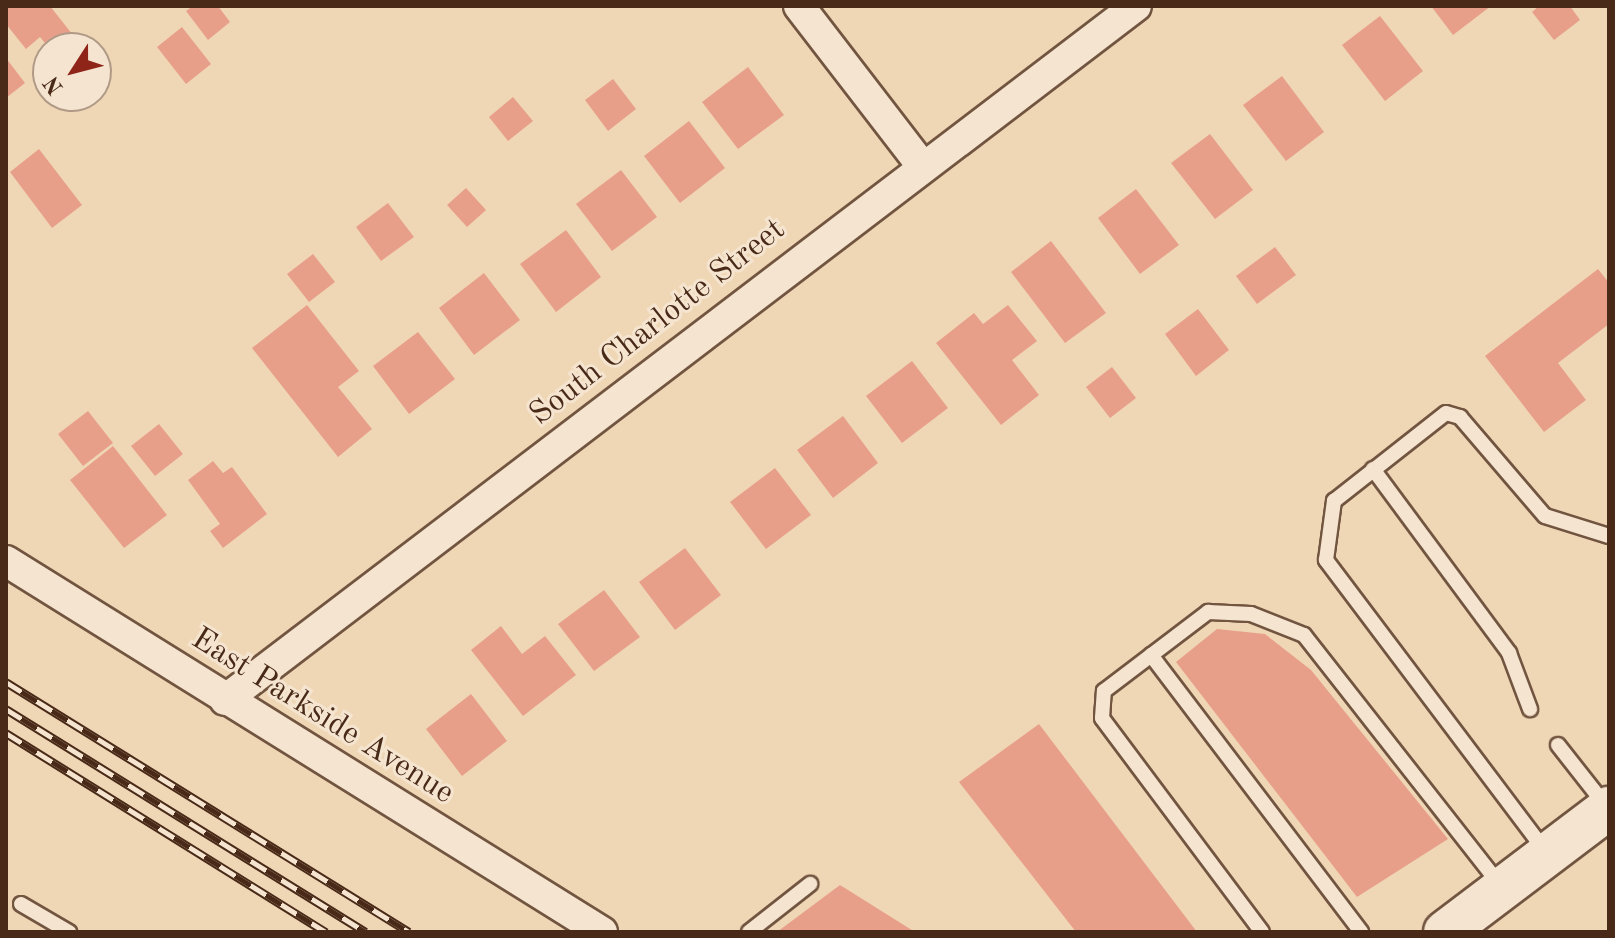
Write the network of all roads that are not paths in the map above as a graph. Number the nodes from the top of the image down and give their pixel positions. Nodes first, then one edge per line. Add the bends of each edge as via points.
1 (799, 6) edge
2 (1136, 6) edge
3 (922, 166) junction
4 (1373, 469) junction
5 (1609, 536) edge
6 (6, 561) edge
7 (1151, 655) junction
8 (225, 700) junction
9 (1530, 709) dead end
10 (1558, 745) dead end
11 (1609, 809) edge
12 (1548, 854) junction
13 (810, 884) dead end
14 (1503, 888) junction
15 (21, 904) dead end
16 (69, 932) edge
17 (602, 932) edge
18 (749, 932) edge
19 (1262, 932) edge
20 (1361, 932) edge
21 (1445, 932) edge

1 - 3 street
2 - 3 street, South Charlotte Street
3 - 8 street, South Charlotte Street
4 - 5 lane via 1446,413 1460,417 1545,516
4 - 9 lane via 1509,653
4 - 12 lane via 1334,501 1326,560
6 - 8 street, East Parkside Avenue
7 - 14 lane via 1208,612 1251,614 1304,635
7 - 19 lane via 1104,691 1102,718
7 - 20 lane
8 - 17 street, East Parkside Avenue
10 - 11 lane
11 - 12 main road
12 - 14 main road
13 - 18 lane
14 - 21 main road
15 - 16 lane

